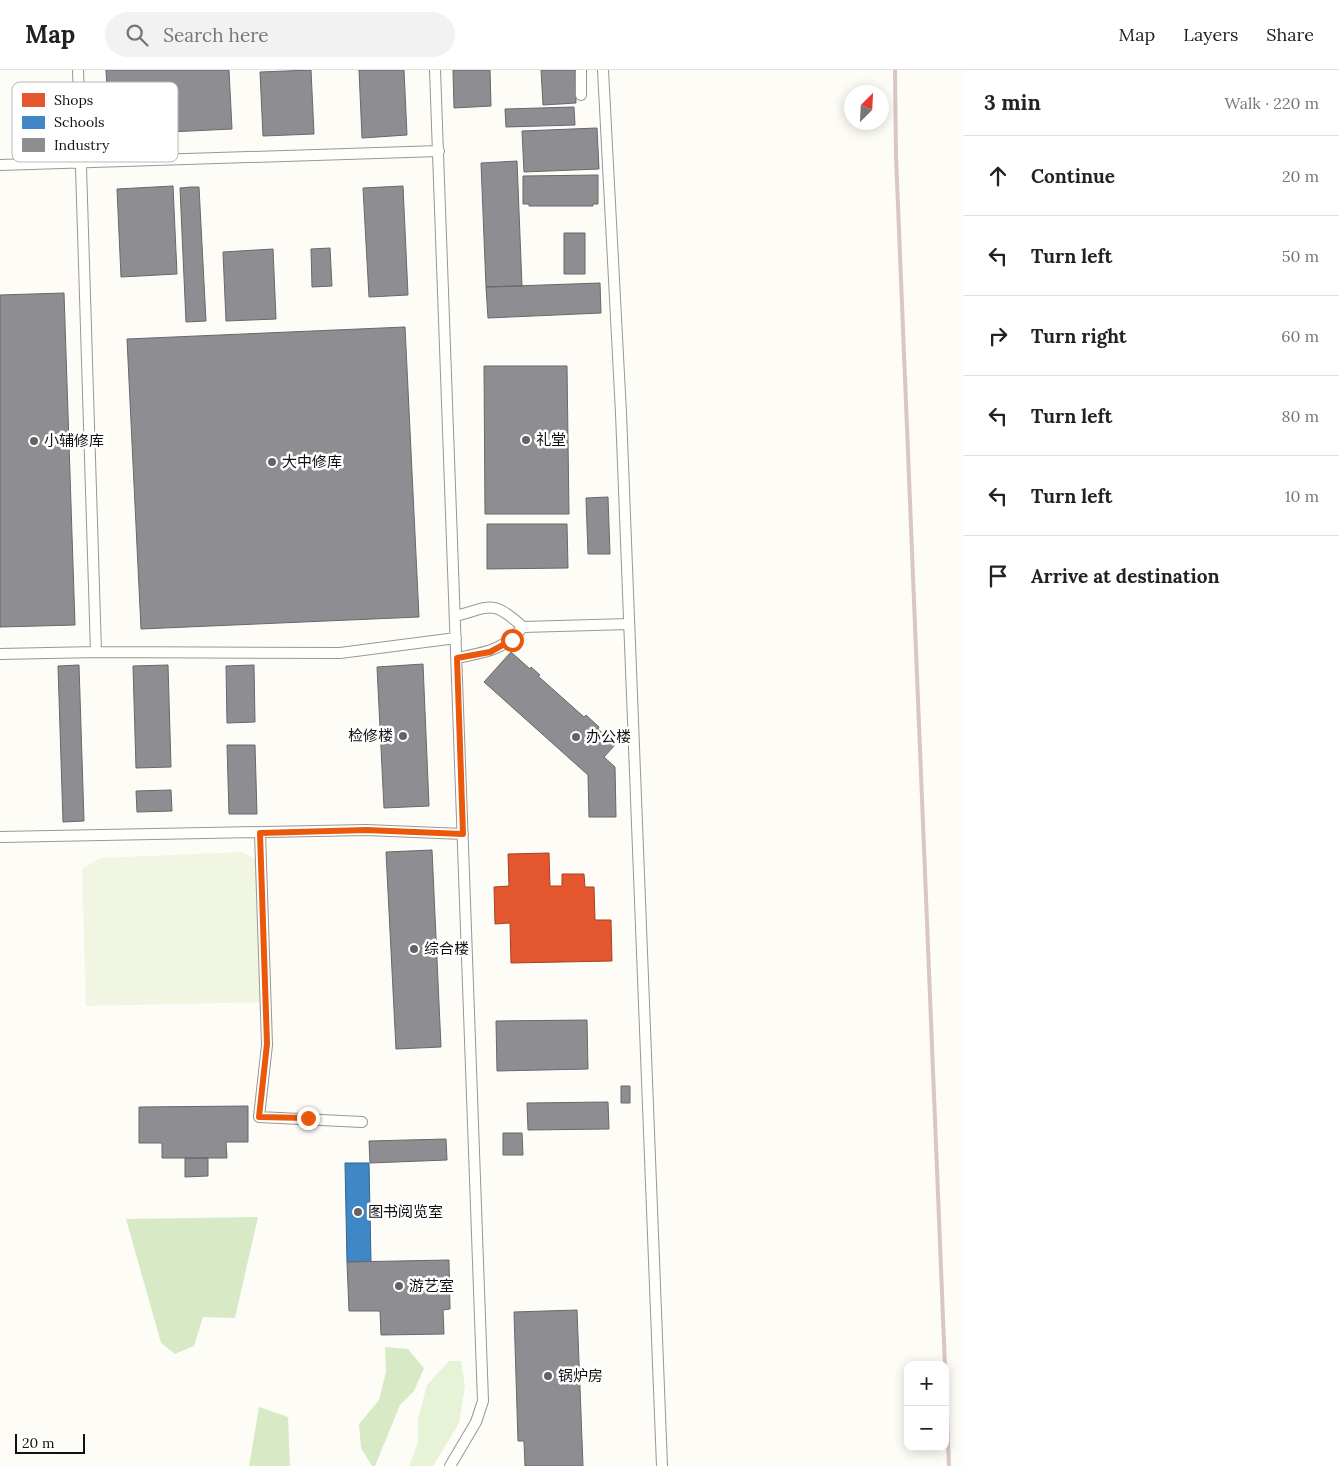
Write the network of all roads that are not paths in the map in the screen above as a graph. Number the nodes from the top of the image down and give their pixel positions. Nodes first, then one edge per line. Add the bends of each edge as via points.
1 (435, 70) edge
2 (581, 70) edge
3 (604, 70) edge
4 (581, 95) dead end
5 (439, 151) junction
6 (178, 160) edge
7 (112, 162) edge
8 (82, 163) junction
9 (0, 165) edge
10 (456, 616) junction
11 (629, 624) junction
12 (523, 627) junction
13 (456, 638) junction
14 (96, 652) junction
15 (0, 654) edge
16 (457, 658) junction
17 (260, 833) junction
18 (463, 834) junction
19 (0, 837) edge
20 (362, 1122) dead end
21 (450, 1466) edge
22 (662, 1466) edge

1 - 5 lane
2 - 4 lane
3 - 11 lane
5 - 6 lane
5 - 10 lane
7 - 8 lane
8 - 9 lane
8 - 14 lane
10 - 12 lane via 492,606 506,612
10 - 13 lane
11 - 12 lane
11 - 22 lane
12 - 16 lane via 512,640 490,652
13 - 14 lane via 340,653
13 - 16 lane
14 - 15 lane
16 - 18 lane
17 - 18 lane via 366,830
17 - 19 lane
17 - 20 lane via 267,1044 259,1117
18 - 21 lane via 483,1401 476,1422

